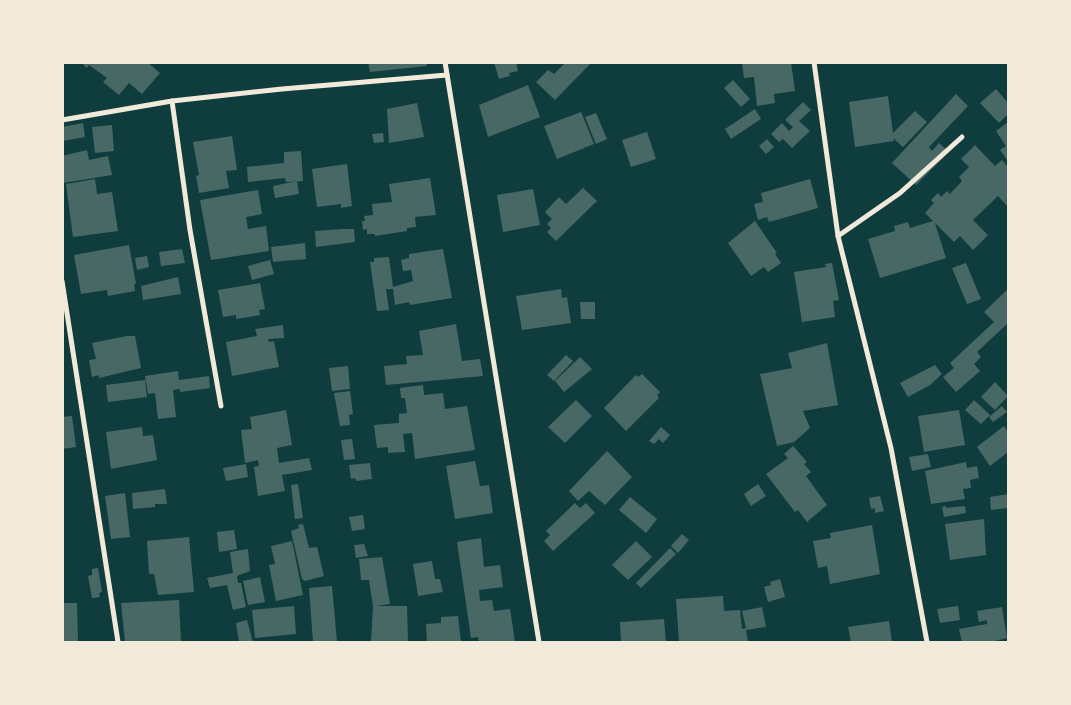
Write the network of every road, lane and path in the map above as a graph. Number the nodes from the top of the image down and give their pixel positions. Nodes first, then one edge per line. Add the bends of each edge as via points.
1 (445, 62) edge
2 (814, 62) edge
3 (447, 75) junction
4 (172, 101) junction
5 (62, 120) edge
6 (962, 137) dead end
7 (838, 236) junction
8 (62, 281) edge
9 (221, 406) dead end
10 (118, 642) edge
11 (539, 642) edge
12 (927, 642) edge

1 - 3 street
2 - 7 street
3 - 4 street
3 - 11 street
4 - 5 street
4 - 9 street via 190,230
6 - 7 street via 900,193
7 - 12 street via 891,448
8 - 10 street

